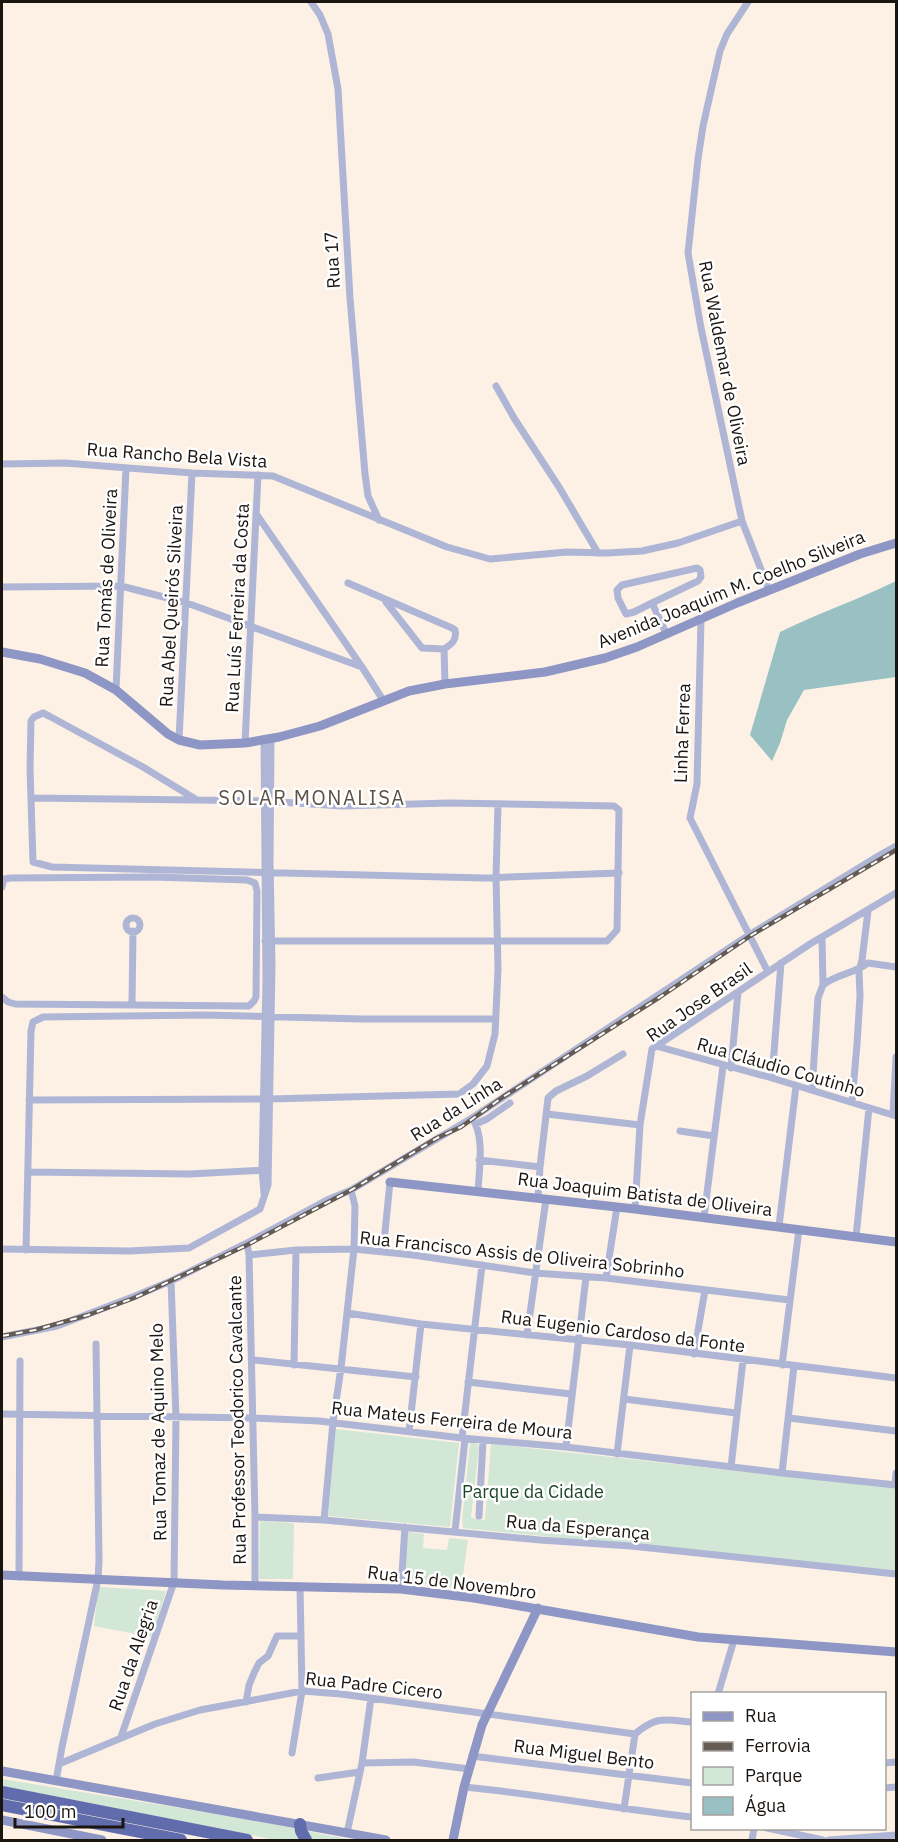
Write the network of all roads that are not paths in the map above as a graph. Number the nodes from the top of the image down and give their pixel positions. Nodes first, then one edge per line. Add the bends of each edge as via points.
1 (311, 2) edge
2 (748, 2) edge
3 (496, 386) dead end
4 (2, 464) edge
5 (126, 468) junction
6 (192, 473) junction
7 (258, 475) junction
8 (257, 515) junction
9 (378, 520) junction
10 (742, 521) junction
11 (897, 543) edge
12 (598, 553) junction
13 (348, 584) dead end
14 (121, 586) junction
15 (2, 587) edge
16 (769, 590) junction
17 (385, 600) junction
18 (187, 603) junction
19 (652, 603) junction
20 (701, 620) junction
21 (250, 627) junction
22 (666, 633) junction
23 (444, 649) junction
24 (2, 652) edge
25 (362, 667) junction
26 (445, 684) junction
27 (116, 690) junction
28 (383, 700) junction
29 (267, 739) junction
30 (179, 740) junction
31 (245, 742) junction
32 (31, 798) junction
33 (197, 800) junction
34 (267, 801) junction
35 (498, 804) junction
36 (897, 846) edge
37 (268, 872) junction
38 (619, 873) junction
39 (496, 878) junction
40 (2, 887) edge
41 (897, 893) edge
42 (868, 911) junction
43 (133, 932) dead end
44 (749, 935) junction
45 (822, 938) junction
46 (268, 940) junction
47 (497, 941) junction
48 (780, 963) junction
49 (897, 967) edge
50 (859, 970) junction
51 (768, 972) junction
52 (823, 985) junction
53 (738, 992) junction
54 (2, 997) edge
55 (132, 1004) junction
56 (268, 1017) junction
57 (496, 1019) junction
58 (656, 1046) junction
59 (623, 1054) dead end
60 (897, 1057) edge
61 (727, 1067) junction
62 (772, 1078) junction
63 (796, 1086) junction
64 (812, 1090) junction
65 (266, 1099) junction
66 (29, 1100) junction
67 (852, 1102) junction
68 (510, 1103) dead end
69 (869, 1108) junction
70 (547, 1114) junction
71 (895, 1115) edge
72 (474, 1121) junction
73 (640, 1125) junction
74 (680, 1131) dead end
75 (714, 1136) junction
76 (479, 1160) junction
77 (540, 1167) junction
78 (265, 1170) junction
79 (28, 1172) junction
80 (390, 1182) joint
81 (351, 1190) junction
82 (478, 1191) junction
83 (542, 1199) junction
84 (616, 1207) junction
85 (635, 1209) junction
86 (704, 1217) junction
87 (779, 1226) junction
88 (799, 1229) junction
89 (856, 1237) junction
90 (897, 1242) edge
91 (247, 1243) junction
92 (2, 1249) edge
93 (26, 1250) junction
94 (296, 1250) junction
95 (354, 1250) junction
96 (383, 1252) junction
97 (249, 1255) junction
98 (482, 1265) junction
99 (535, 1273) junction
100 (586, 1277) junction
101 (606, 1278) junction
102 (171, 1281) junction
103 (705, 1290) junction
104 (790, 1300) junction
105 (347, 1313) junction
106 (422, 1324) junction
107 (474, 1329) junction
108 (527, 1335) junction
109 (2, 1337) edge
110 (578, 1341) junction
111 (96, 1344) dead end
112 (630, 1345) junction
113 (694, 1354) junction
114 (253, 1360) junction
115 (743, 1360) junction
116 (20, 1361) dead end
117 (294, 1365) junction
118 (782, 1365) junction
119 (794, 1366) junction
120 (341, 1368) junction
121 (416, 1377) junction
122 (897, 1378) edge
123 (468, 1382) junction
124 (571, 1394) junction
125 (624, 1399) junction
126 (736, 1413) junction
127 (2, 1414) edge
128 (21, 1414) junction
129 (98, 1417) junction
130 (176, 1417) junction
131 (252, 1418) junction
132 (789, 1418) junction
133 (333, 1422) junction
134 (897, 1431) edge
135 (409, 1432) junction
136 (464, 1439) junction
137 (483, 1440) junction
138 (566, 1447) junction
139 (617, 1454) junction
140 (730, 1467) junction
141 (782, 1473) junction
142 (897, 1473) edge
143 (896, 1485) edge
144 (478, 1516) dead end
145 (255, 1517) junction
146 (324, 1520) junction
147 (405, 1527) junction
148 (455, 1531) junction
149 (897, 1574) edge
150 (2, 1575) edge
151 (19, 1577) junction
152 (98, 1579) junction
153 (2, 1580) edge
154 (174, 1582) junction
155 (255, 1586) junction
156 (300, 1586) junction
157 (401, 1589) junction
158 (538, 1608) junction
159 (300, 1636) junction
160 (734, 1640) junction
161 (897, 1652) edge
162 (302, 1691) junction
163 (719, 1692) edge
164 (371, 1698) junction
165 (246, 1702) junction
166 (486, 1713) junction
167 (691, 1722) edge
168 (635, 1734) junction
169 (121, 1737) junction
170 (292, 1753) dead end
171 (472, 1756) junction
172 (362, 1763) junction
173 (59, 1764) junction
174 (469, 1768) junction
175 (2, 1771) edge
176 (360, 1772) junction
177 (629, 1774) junction
178 (318, 1778) dead end
179 (56, 1781) junction
180 (691, 1782) edge
181 (464, 1787) junction
182 (2, 1792) edge
183 (2, 1805) edge
184 (624, 1809) junction
185 (691, 1817) edge
186 (2, 1820) edge
187 (300, 1824) junction
188 (776, 1830) edge
189 (347, 1833) junction
190 (897, 1835) edge
191 (63, 1836) edge
192 (102, 1840) edge
193 (181, 1840) edge
194 (247, 1840) edge
195 (306, 1840) edge
196 (386, 1840) edge
197 (453, 1840) edge
198 (823, 1840) edge
199 (829, 1840) edge

1 - 9 street, Rua 17 via 328,34 338,89 365,474 368,496
2 - 10 street, Rua Waldemar de Oliveira via 720,51 703,126 688,253
3 - 12 street
4 - 5 street, Rua Rancho Bela Vista via 65,463
5 - 6 street, Rua Rancho Bela Vista
5 - 14 street, Rua Tomás de Oliveira
6 - 7 street, Rua Rancho Bela Vista
6 - 18 street, Rua Abel Queirós Silveira
7 - 8 street, Rua Luís Ferreira da Costa
7 - 9 street, Rua Rancho Bela Vista via 281,478
8 - 21 street, Rua Luís Ferreira da Costa
8 - 25 street
9 - 12 street, Rua Rancho Bela Vista via 490,559
10 - 12 street, Rua Rancho Bela Vista via 660,547
10 - 16 street, Rua Waldemar de Oliveira
11 - 16 main road, Avenida Joaquim M. Coelho Silveira
13 - 17 street
14 - 15 street
14 - 18 street
14 - 27 street, Rua Tomás de Oliveira
16 - 20 main road, Avenida Joaquim M. Coelho Silveira
17 - 23 street via 422,648
17 - 23 street via 452,628 454,641
18 - 21 street
18 - 30 street, Rua Abel Queirós Silveira
19 - 19 street via 698,581 700,570 626,584 617,590 627,614
19 - 22 street
20 - 22 main road, Avenida Joaquim M. Coelho Silveira
20 - 44 street, Linha Ferrea via 697,784 690,818
21 - 25 street
21 - 31 street, Rua Luís Ferreira da Costa
22 - 26 main road, Avenida Joaquim M. Coelho Silveira via 622,652 567,667
23 - 26 street
24 - 27 main road, Avenida Joaquim M. Coelho Silveira via 71,668
25 - 28 street
26 - 28 main road, Avenida Joaquim M. Coelho Silveira
27 - 30 main road, Avenida Joaquim M. Coelho Silveira
28 - 29 main road, Avenida Joaquim M. Coelho Silveira via 320,726
29 - 31 main road, Avenida Joaquim M. Coelho Silveira
29 - 34 street
30 - 31 main road, Avenida Joaquim M. Coelho Silveira via 200,745
32 - 33 street
32 - 33 street via 31,721 43,713
32 - 37 street via 33,862 51,867
33 - 34 street
34 - 35 street via 342,806
34 - 37 street
35 - 38 street via 614,806 619,810
35 - 39 street
36 - 44 street, Rua da Linha
37 - 39 street
37 - 46 street
38 - 39 street
38 - 47 street via 616,930 607,941
39 - 47 street
40 - 55 street via 4,879 20,877 212,878 255,883 256,988 252,1004
41 - 42 street, Rua Jose Brasil
42 - 45 street, Rua Jose Brasil
42 - 50 street
43 - 55 street
44 - 51 street, Linha Ferrea
44 - 72 street, Rua da Linha
45 - 48 street, Rua Jose Brasil
45 - 52 street
46 - 47 street
46 - 56 street
47 - 57 street
48 - 51 street, Rua Jose Brasil
48 - 62 street
49 - 50 street via 868,963
50 - 52 street
50 - 67 street
51 - 53 street, Rua Jose Brasil
52 - 64 street via 818,998
53 - 58 street, Rua Jose Brasil
53 - 61 street
54 - 55 street via 15,1004
56 - 57 street
56 - 65 street
56 - 66 street via 43,1017 33,1022 31,1031
57 - 65 street via 487,1066 459,1094
58 - 61 street, Rua Cláudio Coutinho
58 - 73 street, Rua Jose Brasil via 651,1052
59 - 70 street via 550,1094
60 - 71 street
61 - 62 street, Rua Cláudio Coutinho
61 - 75 street
62 - 63 street, Rua Cláudio Coutinho
63 - 64 street, Rua Cláudio Coutinho
63 - 87 street
64 - 67 street, Rua Cláudio Coutinho
65 - 66 street
65 - 78 street
66 - 79 street
67 - 69 street, Rua Cláudio Coutinho
68 - 72 street via 487,1119
69 - 71 street, Rua Cláudio Coutinho
69 - 89 street
70 - 73 street
70 - 77 street
72 - 76 street
72 - 81 street, Rua da Linha
73 - 85 street, Rua Jose Brasil
74 - 75 street
75 - 86 street
76 - 77 street
76 - 82 street
77 - 83 street
78 - 79 street via 179,1174
78 - 93 street via 265,1196 260,1209 189,1248
79 - 93 street
80 - 82 main road, Rua Joaquim Batista de Oliveira
80 - 96 street
81 - 91 street, Rua da Linha
81 - 95 street via 356,1215
82 - 83 main road, Rua Joaquim Batista de Oliveira
83 - 84 main road, Rua Joaquim Batista de Oliveira
83 - 99 street
84 - 85 main road, Rua Joaquim Batista de Oliveira
84 - 101 street
85 - 86 main road, Rua Joaquim Batista de Oliveira
86 - 87 main road, Rua Joaquim Batista de Oliveira
87 - 88 main road, Rua Joaquim Batista de Oliveira
88 - 89 main road, Rua Joaquim Batista de Oliveira
88 - 104 street
89 - 90 main road, Rua Joaquim Batista de Oliveira
91 - 97 street, Rua Professor Teodorico Cavalcante
91 - 102 street, Rua da Linha
92 - 93 street
94 - 95 street, Rua Francisco Assis de Oliveira Sobrinho
94 - 97 street, Rua Francisco Assis de Oliveira Sobrinho
94 - 117 street
95 - 96 street, Rua Francisco Assis de Oliveira Sobrinho
95 - 105 street
96 - 98 street, Rua Francisco Assis de Oliveira Sobrinho
97 - 114 street, Rua Professor Teodorico Cavalcante
98 - 99 street, Rua Francisco Assis de Oliveira Sobrinho
98 - 107 street
99 - 100 street, Rua Francisco Assis de Oliveira Sobrinho
99 - 108 street
100 - 101 street, Rua Francisco Assis de Oliveira Sobrinho
100 - 110 street
101 - 103 street, Rua Francisco Assis de Oliveira Sobrinho
102 - 109 street, Rua da Linha via 63,1324
102 - 130 street, Rua Tomaz de Aquino Melo
103 - 104 street, Rua Francisco Assis de Oliveira Sobrinho
103 - 113 street
104 - 118 street
105 - 106 street, Rua Eugenio Cardoso da Fonte
105 - 120 street
106 - 107 street, Rua Eugenio Cardoso da Fonte
106 - 121 street
107 - 108 street, Rua Eugenio Cardoso da Fonte
107 - 123 street
108 - 110 street, Rua Eugenio Cardoso da Fonte
110 - 112 street, Rua Eugenio Cardoso da Fonte
110 - 124 street
111 - 129 street
112 - 113 street, Rua Eugenio Cardoso da Fonte
112 - 125 street
113 - 115 street, Rua Eugenio Cardoso da Fonte
114 - 117 street
114 - 131 street, Rua Professor Teodorico Cavalcante
115 - 118 street, Rua Eugenio Cardoso da Fonte
115 - 126 street
116 - 128 street
117 - 120 street
118 - 119 street, Rua Eugenio Cardoso da Fonte
119 - 122 street, Rua Eugenio Cardoso da Fonte
119 - 132 street
120 - 121 street
120 - 133 street
121 - 135 street
123 - 124 street
123 - 136 street
124 - 138 street
125 - 126 street
125 - 139 street
126 - 140 street
127 - 128 street, Rua Mateus Ferreira de Moura
128 - 129 street, Rua Mateus Ferreira de Moura
128 - 151 street
129 - 130 street, Rua Mateus Ferreira de Moura
129 - 152 street
130 - 131 street, Rua Mateus Ferreira de Moura
130 - 154 street, Rua Tomaz de Aquino Melo
131 - 133 street, Rua Mateus Ferreira de Moura
131 - 145 street, Rua Professor Teodorico Cavalcante
132 - 134 street
132 - 141 street
133 - 135 street, Rua Mateus Ferreira de Moura
133 - 146 street
135 - 136 street, Rua Mateus Ferreira de Moura
136 - 137 street, Rua Mateus Ferreira de Moura
136 - 148 street
137 - 138 street, Rua Mateus Ferreira de Moura
137 - 144 street
138 - 139 street, Rua Mateus Ferreira de Moura
139 - 140 street, Rua Mateus Ferreira de Moura
140 - 141 street, Rua Mateus Ferreira de Moura
141 - 143 street, Rua Mateus Ferreira de Moura
142 - 143 street
145 - 146 street, Rua da Esperança
145 - 155 street, Rua Professor Teodorico Cavalcante
146 - 147 street, Rua da Esperança
147 - 148 street, Rua da Esperança
147 - 157 street
148 - 149 street, Rua da Esperança
150 - 151 main road, Rua 15 de Novembro
150 - 153 street
151 - 152 main road, Rua 15 de Novembro
152 - 154 main road, Rua 15 de Novembro
152 - 173 street
154 - 155 main road, Rua 15 de Novembro
154 - 169 street, Rua da Alegria
155 - 156 main road, Rua 15 de Novembro
156 - 157 main road, Rua 15 de Novembro
156 - 159 street
157 - 158 main road, Rua 15 de Novembro
158 - 160 main road, Rua 15 de Novembro
158 - 166 main road
159 - 162 street
159 - 165 street via 277,1636 254,1673
160 - 161 main road, Rua 15 de Novembro
160 - 163 street
162 - 164 street, Rua Padre Cicero
162 - 165 street, Rua Padre Cicero
162 - 170 street
164 - 166 street, Rua Padre Cicero
164 - 172 street
165 - 169 street, Rua Padre Cicero via 182,1714
166 - 168 street, Rua Padre Cicero
166 - 171 main road
167 - 168 street via 659,1720
168 - 177 street
169 - 173 street, Rua Padre Cicero
171 - 174 main road
171 - 177 street, Rua Miguel Bento
172 - 174 street via 414,1761
172 - 176 street
173 - 179 street
174 - 181 main road
175 - 179 main road
176 - 178 street
176 - 189 street
177 - 180 street, Rua Miguel Bento
177 - 184 street
179 - 187 main road
181 - 184 street
181 - 197 main road
182 - 194 highway
183 - 193 highway
184 - 185 street
186 - 191 main road
187 - 189 main road
187 - 195 highway
188 - 198 street
189 - 196 main road
190 - 199 street
191 - 192 main road

